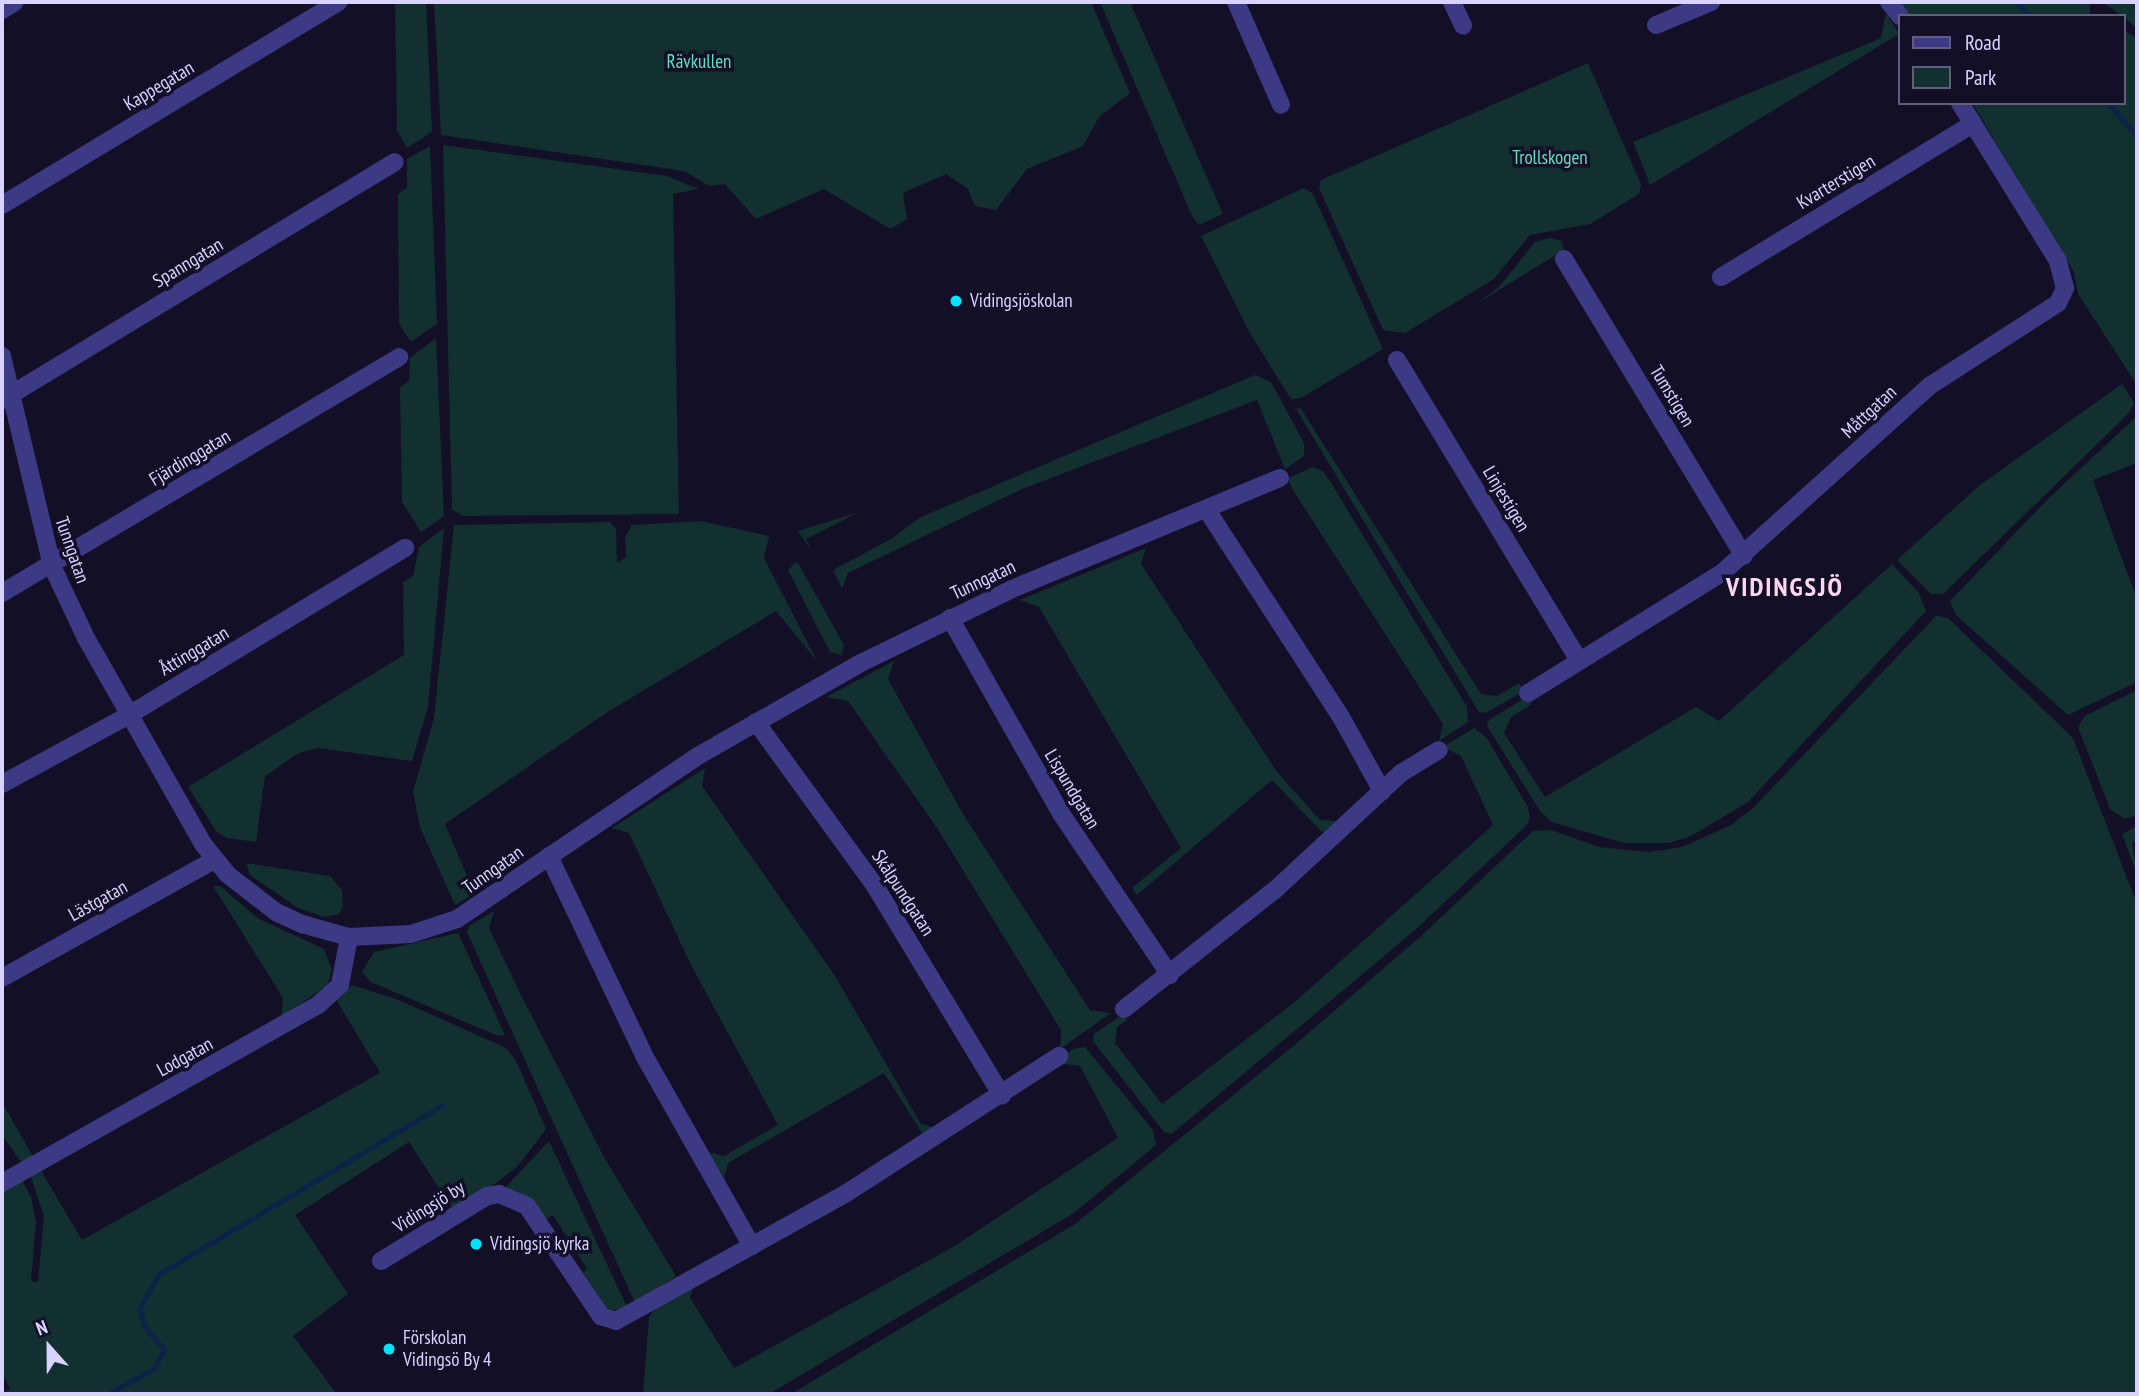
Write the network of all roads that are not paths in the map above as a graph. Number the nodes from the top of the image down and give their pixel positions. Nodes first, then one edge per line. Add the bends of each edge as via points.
1 (15, 2) edge
2 (338, 2) edge
3 (1236, 2) edge
4 (1452, 2) edge
5 (1711, 2) edge
6 (2, 10) edge
7 (1656, 25) dead end
8 (1463, 26) dead end
9 (1281, 105) dead end
10 (1961, 105) edge
11 (1973, 124) junction
12 (395, 162) dead end
13 (2, 205) edge
14 (1564, 259) dead end
15 (1721, 276) dead end
16 (2, 356) edge
17 (399, 357) dead end
18 (1397, 360) dead end
19 (5, 398) edge
20 (1280, 478) dead end
21 (1207, 510) junction
22 (405, 548) dead end
23 (1744, 556) junction
24 (52, 566) junction
25 (2, 593) edge
26 (950, 618) junction
27 (1579, 660) junction
28 (1528, 693) dead end
29 (129, 715) junction
30 (756, 722) junction
31 (1439, 750) dead end
32 (2, 784) edge
33 (1382, 791) junction
34 (549, 856) junction
35 (214, 860) junction
36 (349, 937) junction
37 (1170, 975) junction
38 (2, 978) edge
39 (1124, 1009) dead end
40 (1059, 1056) dead end
41 (1002, 1096) junction
42 (2, 1183) edge
43 (752, 1246) junction
44 (381, 1261) dead end

1 - 6 street
2 - 13 street, Kappegatan
3 - 9 street
4 - 8 street
5 - 7 street
10 - 11 street, Måttgatan
11 - 15 street, Kvarterstigen
11 - 23 street, Måttgatan via 2057,261 2065,280 2062,297 2047,312 1913,399
12 - 19 street, Spanngatan
14 - 23 street, Tumstigen
16 - 19 street, Tunngatan
17 - 24 street, Fjärdinggatan
18 - 27 street, Linjestigen
19 - 24 street, Tunngatan
20 - 21 street, Tunngatan
21 - 26 street, Tunngatan
21 - 33 street via 1341,717
22 - 29 street, Åttinggatan
23 - 27 street, Måttgatan
24 - 25 street, Fjärdinggatan
24 - 29 street, Tunngatan
26 - 30 street, Tunngatan
26 - 37 street, Lispundgatan via 1062,815
27 - 28 street, Måttgatan
29 - 32 street, Åttinggatan
29 - 35 street, Tunngatan
30 - 34 street, Tunngatan
30 - 41 street, Skålpundgatan via 875,886
31 - 33 street
33 - 37 street via 1277,888
34 - 36 street, Tunngatan via 457,919 411,934
34 - 43 street via 646,1059
35 - 36 street, Tunngatan via 276,912 302,925
35 - 38 street, Lästgatan
36 - 42 street, Lodgatan via 340,985 318,1005
37 - 39 street
40 - 41 street
41 - 43 street
43 - 44 street, Vidingsjö by via 635,1312 606,1321 527,1206 499,1194 487,1196

